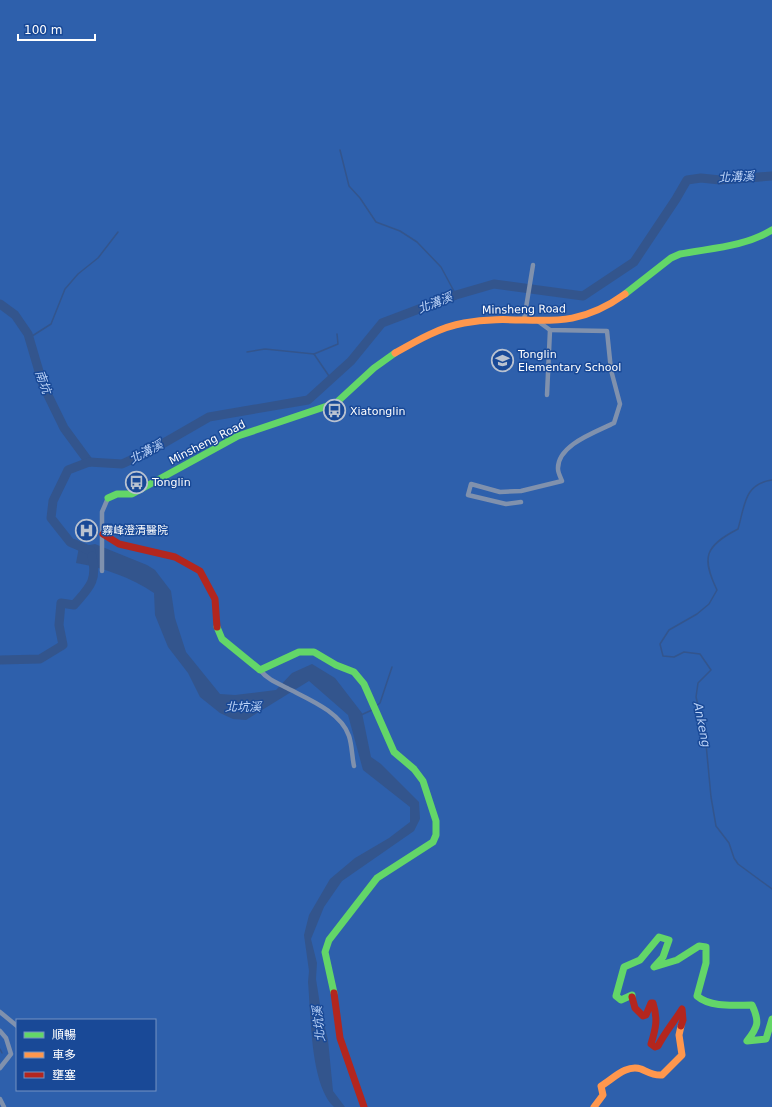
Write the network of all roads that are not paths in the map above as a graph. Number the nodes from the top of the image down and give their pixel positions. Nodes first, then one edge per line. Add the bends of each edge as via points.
1 (772, 230) edge
2 (533, 267) dead end
3 (524, 320) junction
4 (539, 322) junction
5 (550, 330) junction
6 (547, 395) dead end
7 (108, 498) joint
8 (521, 502) dead end
9 (102, 537) junction
10 (102, 571) dead end
11 (260, 670) junction
12 (354, 766) dead end
13 (0, 1012) edge
14 (772, 1020) edge
15 (16, 1025) edge
16 (0, 1031) edge
17 (0, 1068) edge
18 (0, 1099) edge
19 (4, 1107) edge
20 (364, 1107) edge
21 (594, 1107) edge

1 - 4 street, Minsheng Road via 749,241 689,252 671,258 622,297 590,314 569,320
2 - 3 street
3 - 4 street, Minsheng Road
3 - 7 street, Minsheng Road via 490,319 449,327 386,359 373,368 350,394 336,403 238,436 132,494 116,494
4 - 5 street
5 - 6 street
5 - 8 street via 607,331 610,364 620,404 619,412 614,423 581,439 566,450 560,459 558,470 562,481 521,491 500,492 471,484 468,495 506,504
7 - 9 street via 102,512
9 - 10 street
9 - 11 street via 119,544 175,557 200,571 215,599 217,629 222,639
11 - 12 street via 266,677 329,712 344,725 350,737
11 - 20 street via 299,652 314,652 354,672 364,684 394,752 414,769 423,781 436,821 433,842 377,878 327,943 326,960 334,992 340,1038
13 - 15 street
14 - 21 street via 766,1039 748,1041 756,1028 757,1015 752,1005 699,999 706,963 706,947 699,946 677,960 654,967 663,957 669,940 658,937 633,966 624,968 616,996 621,1000 632,995 634,1008 643,1016 653,1003 657,1026 651,1044 655,1046 658,1046 666,1030 672,1027 682,1009 683,1020 679,1035 682,1055 662,1075 655,1076 634,1068 614,1076 601,1086 603,1095
16 - 17 street via 6,1038 11,1054
18 - 19 street

